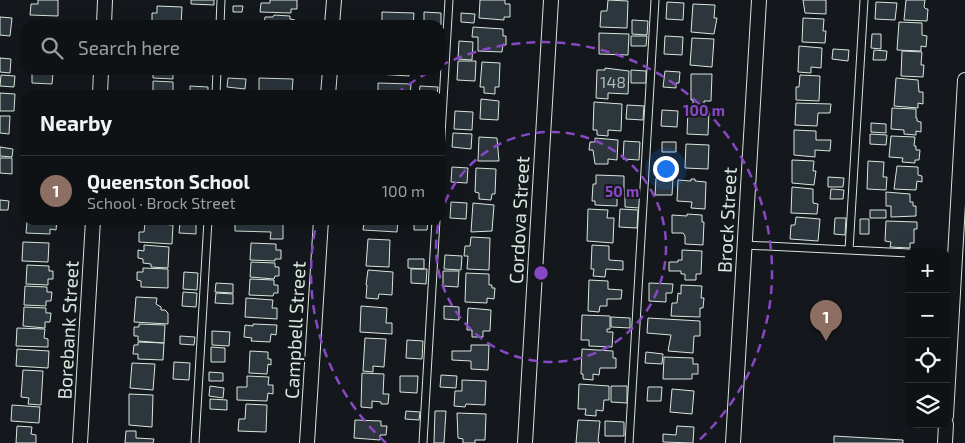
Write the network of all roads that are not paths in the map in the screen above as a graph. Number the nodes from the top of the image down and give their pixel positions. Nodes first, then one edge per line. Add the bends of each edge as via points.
1 (105, 0) edge
2 (221, 0) edge
3 (334, 0) edge
4 (449, 0) edge
5 (551, 0) edge
6 (655, 0) edge
7 (759, 0) edge
8 (864, 0) edge
9 (104, 20) edge
10 (220, 20) edge
11 (332, 20) edge
12 (445, 67) edge
13 (101, 75) edge
14 (217, 75) edge
15 (330, 75) edge
16 (445, 75) edge
17 (965, 80) edge
18 (100, 90) edge
19 (216, 90) edge
20 (328, 90) edge
21 (444, 90) edge
22 (93, 225) edge
23 (208, 225) edge
24 (321, 225) edge
25 (436, 225) edge
26 (745, 245) junction
27 (849, 250) junction
28 (905, 253) edge
29 (951, 255) edge
30 (947, 383) edge
31 (946, 428) edge
32 (80, 443) edge
33 (196, 443) edge
34 (307, 443) edge
35 (423, 443) edge
36 (525, 443) edge
37 (629, 443) edge
38 (733, 443) edge
39 (945, 443) edge

1 - 9 street
2 - 10 lane
3 - 11 street
4 - 12 lane
5 - 36 street, Cordova Street
6 - 37 lane
7 - 26 street, Brock Street
8 - 27 lane
13 - 18 street
14 - 19 lane
15 - 20 street
16 - 21 lane
17 - 29 street
22 - 32 street, Borebank Street
23 - 33 lane
24 - 34 street, Campbell Street
25 - 35 lane
26 - 27 lane
26 - 38 street, Brock Street
27 - 28 lane
29 - 30 street
31 - 39 street

